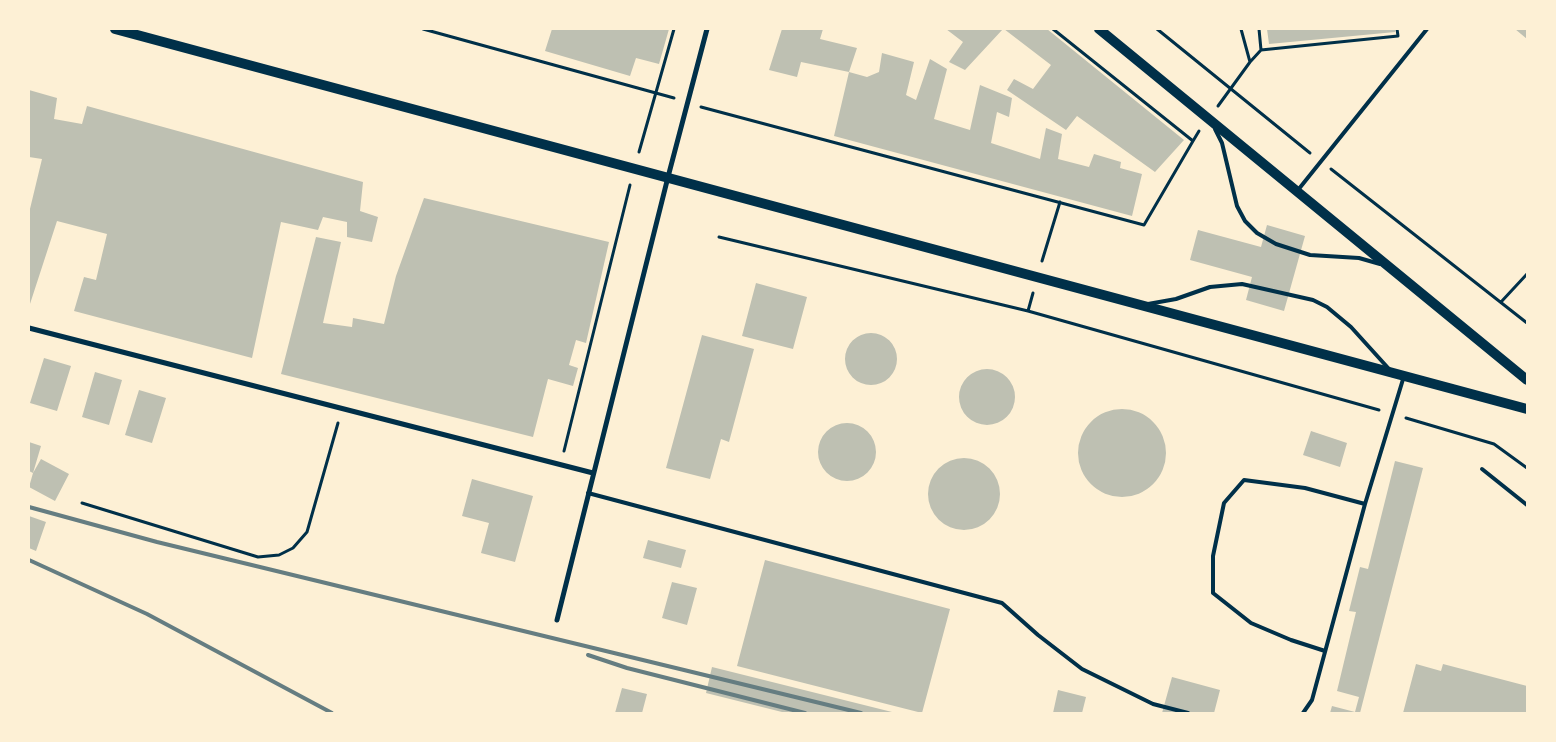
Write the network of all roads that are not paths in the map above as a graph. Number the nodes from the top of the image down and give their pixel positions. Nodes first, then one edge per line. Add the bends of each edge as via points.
1 (115, 29) edge
2 (707, 29) edge
3 (1099, 29) edge
4 (1427, 29) edge
5 (1210, 120) junction
6 (668, 177) junction
7 (1297, 191) junction
8 (1389, 268) junction
9 (1142, 305) junction
10 (29, 328) edge
11 (1392, 373) junction
12 (1404, 376) junction
13 (1527, 380) edge
14 (1527, 409) edge
15 (1482, 469) dead end
16 (593, 473) junction
17 (588, 493) junction
18 (1365, 504) junction
19 (1527, 504) edge
20 (556, 620) dead end
21 (1325, 651) junction
22 (1188, 713) edge
23 (1303, 713) edge

1 - 6 main road
2 - 6 street
3 - 5 main road
4 - 7 lane
5 - 7 main road
5 - 8 lane via 1222,143 1237,206 1257,233 1302,253 1358,258
6 - 9 main road
6 - 16 street
7 - 8 main road
8 - 13 main road
9 - 11 main road
9 - 11 lane via 1176,299 1210,287 1242,284 1313,300 1351,327
10 - 16 street
11 - 12 main road
12 - 14 main road
12 - 18 lane
15 - 19 lane
16 - 17 street
17 - 20 street
17 - 22 lane via 1002,603 1082,669 1153,704
18 - 21 lane
18 - 21 lane via 1305,488 1244,480 1224,503 1213,556 1213,594 1251,623
21 - 23 lane via 1312,700

